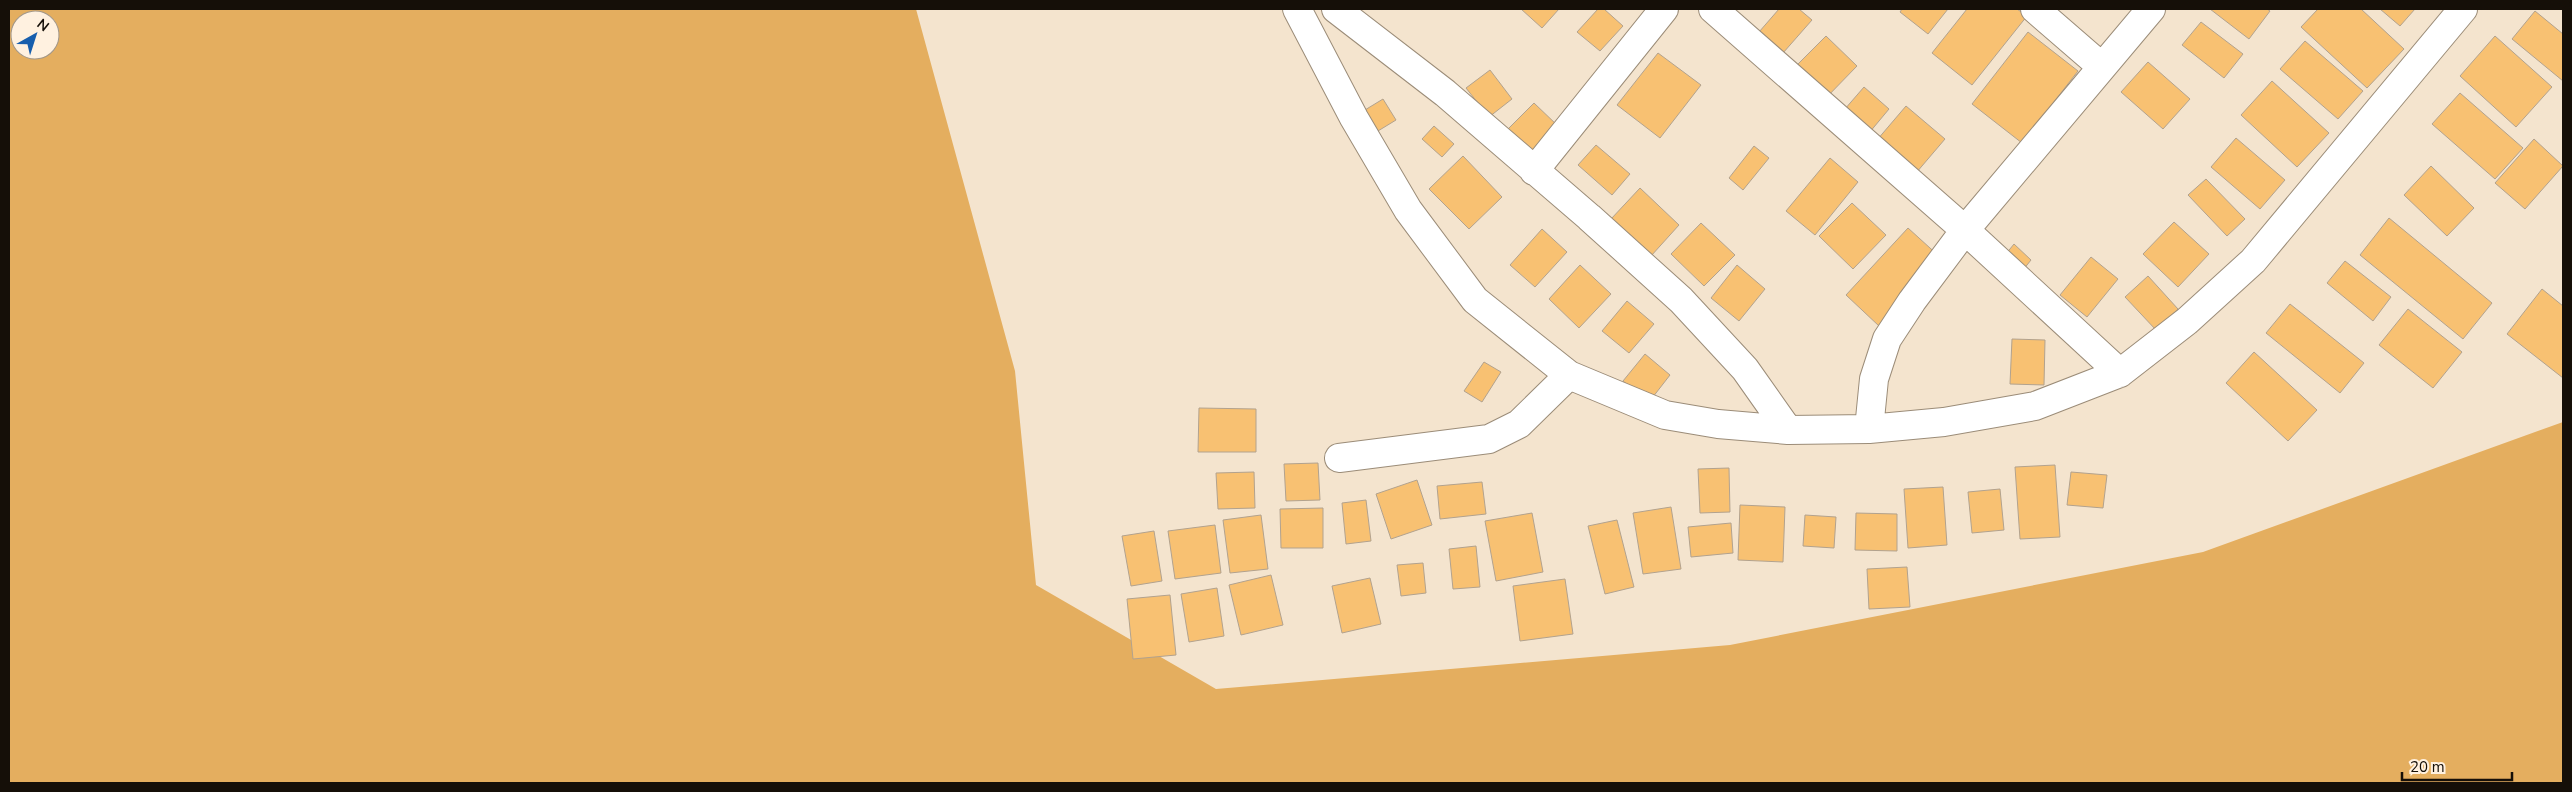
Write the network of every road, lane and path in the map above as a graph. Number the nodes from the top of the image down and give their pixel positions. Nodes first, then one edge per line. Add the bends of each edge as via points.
1 (1297, 9) edge
2 (1336, 9) edge
3 (1664, 9) edge
4 (1713, 9) edge
5 (2034, 9) edge
6 (2151, 9) edge
7 (2463, 9) edge
8 (2102, 67) junction
9 (1534, 170) junction
10 (1965, 230) junction
11 (2120, 372) junction
12 (1569, 375) junction
13 (1869, 429) junction
14 (1788, 430) junction
15 (1339, 458) dead end

1 - 12 street via 1354,118 1408,210 1475,300
2 - 9 street via 1445,93
3 - 9 street
4 - 10 street
5 - 8 street
6 - 8 street
7 - 11 street via 2253,261 2187,321
8 - 10 street
9 - 14 street via 1681,300 1745,369
10 - 11 street
10 - 13 street via 1888,339 1874,379
11 - 13 street via 2035,406 1944,422
12 - 14 street via 1665,415 1718,424
12 - 15 street via 1519,424 1489,439
13 - 14 street

